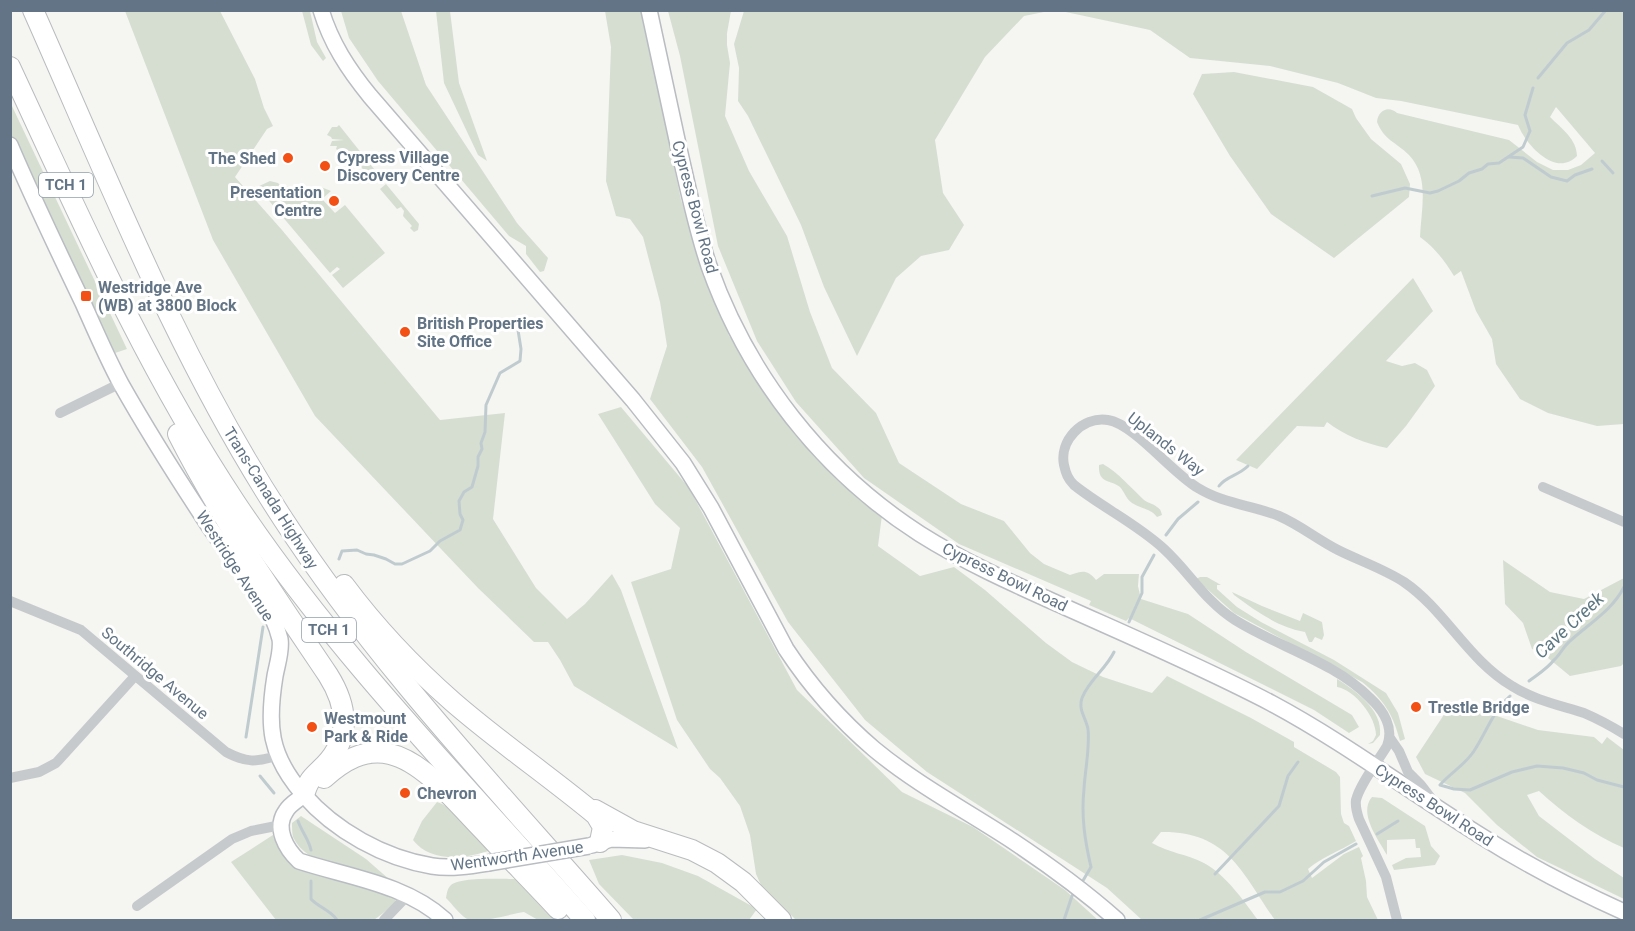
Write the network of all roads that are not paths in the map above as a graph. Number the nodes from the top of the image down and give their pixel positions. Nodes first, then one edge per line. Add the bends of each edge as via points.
1 (33, 10) edge
2 (321, 10) edge
3 (649, 10) edge
4 (10, 67) edge
5 (10, 145) edge
6 (122, 304) junction
7 (121, 383) junction
8 (206, 390) junction
9 (60, 413) dead end
10 (1543, 487) dead end
11 (1624, 522) edge
12 (10, 602) edge
13 (135, 676) junction
14 (1624, 734) edge
15 (1390, 738) junction
16 (277, 756) junction
17 (1374, 766) junction
18 (10, 778) edge
19 (304, 795) junction
20 (575, 798) junction
21 (1439, 809) junction
22 (280, 825) junction
23 (595, 844) junction
24 (678, 846) junction
25 (411, 897) junction
26 (137, 906) dead end
27 (1624, 912) edge
28 (384, 921) edge
29 (393, 921) edge
30 (445, 921) edge
31 (570, 921) edge
32 (585, 921) edge
33 (611, 921) edge
34 (781, 921) edge
35 (1118, 921) edge
36 (1397, 921) edge

1 - 8 highway, Trans-Canada Highway / TCH 1 via 154,285
2 - 35 street via 339,54 369,96 683,463 786,649 835,712 897,767 1041,860
3 - 17 street, Cypress Bowl Road via 708,264 741,340 769,387 825,456 892,515 954,553 1252,693
4 - 6 highway, Trans-Canada Highway / TCH 1
5 - 7 street, Westridge Avenue
6 - 19 highway via 146,370 193,463 340,696 344,720 340,739 332,757 308,780
6 - 32 highway, Trans-Canada Highway / TCH 1 via 195,438 303,597 375,685
7 - 9 street
7 - 16 street, Westridge Avenue via 205,521 273,620 280,641 270,715
8 - 20 highway via 317,550 393,644 454,703
8 - 33 highway, Trans-Canada Highway / TCH 1 via 283,519 359,627 419,702
10 - 11 street
12 - 13 street, Southridge Avenue via 81,630
13 - 16 street, Southridge Avenue via 226,752 242,761
13 - 18 street via 56,763 39,772
14 - 15 street, Uplands Way via 1604,722 1513,687 1490,670 1404,582 1281,517 1199,489 1122,426 1101,420 1074,432 1065,446 1063,462 1074,485 1156,542 1234,620 1360,688 1383,713
15 - 17 street
15 - 21 street, Uplands Way via 1404,767
16 - 19 street, Westridge Avenue
17 - 21 street, Cypress Bowl Road
17 - 36 street via 1357,798 1356,809 1386,877
19 - 22 street via 284,813
19 - 23 street, Wentworth Avenue, bridge via 336,824 364,842 398,858 434,866 462,867
19 - 31 highway via 336,767 356,756 378,752 403,759 441,787
20 - 23 highway via 601,821 603,834
20 - 24 highway via 633,831
21 - 27 street, Cypress Bowl Road via 1518,859
22 - 25 street via 287,848 299,861
22 - 26 street via 232,839
23 - 24 street, Wentworth Avenue via 634,839
24 - 34 highway via 704,856 739,879
25 - 28 street
25 - 29 street
25 - 30 street via 432,908

